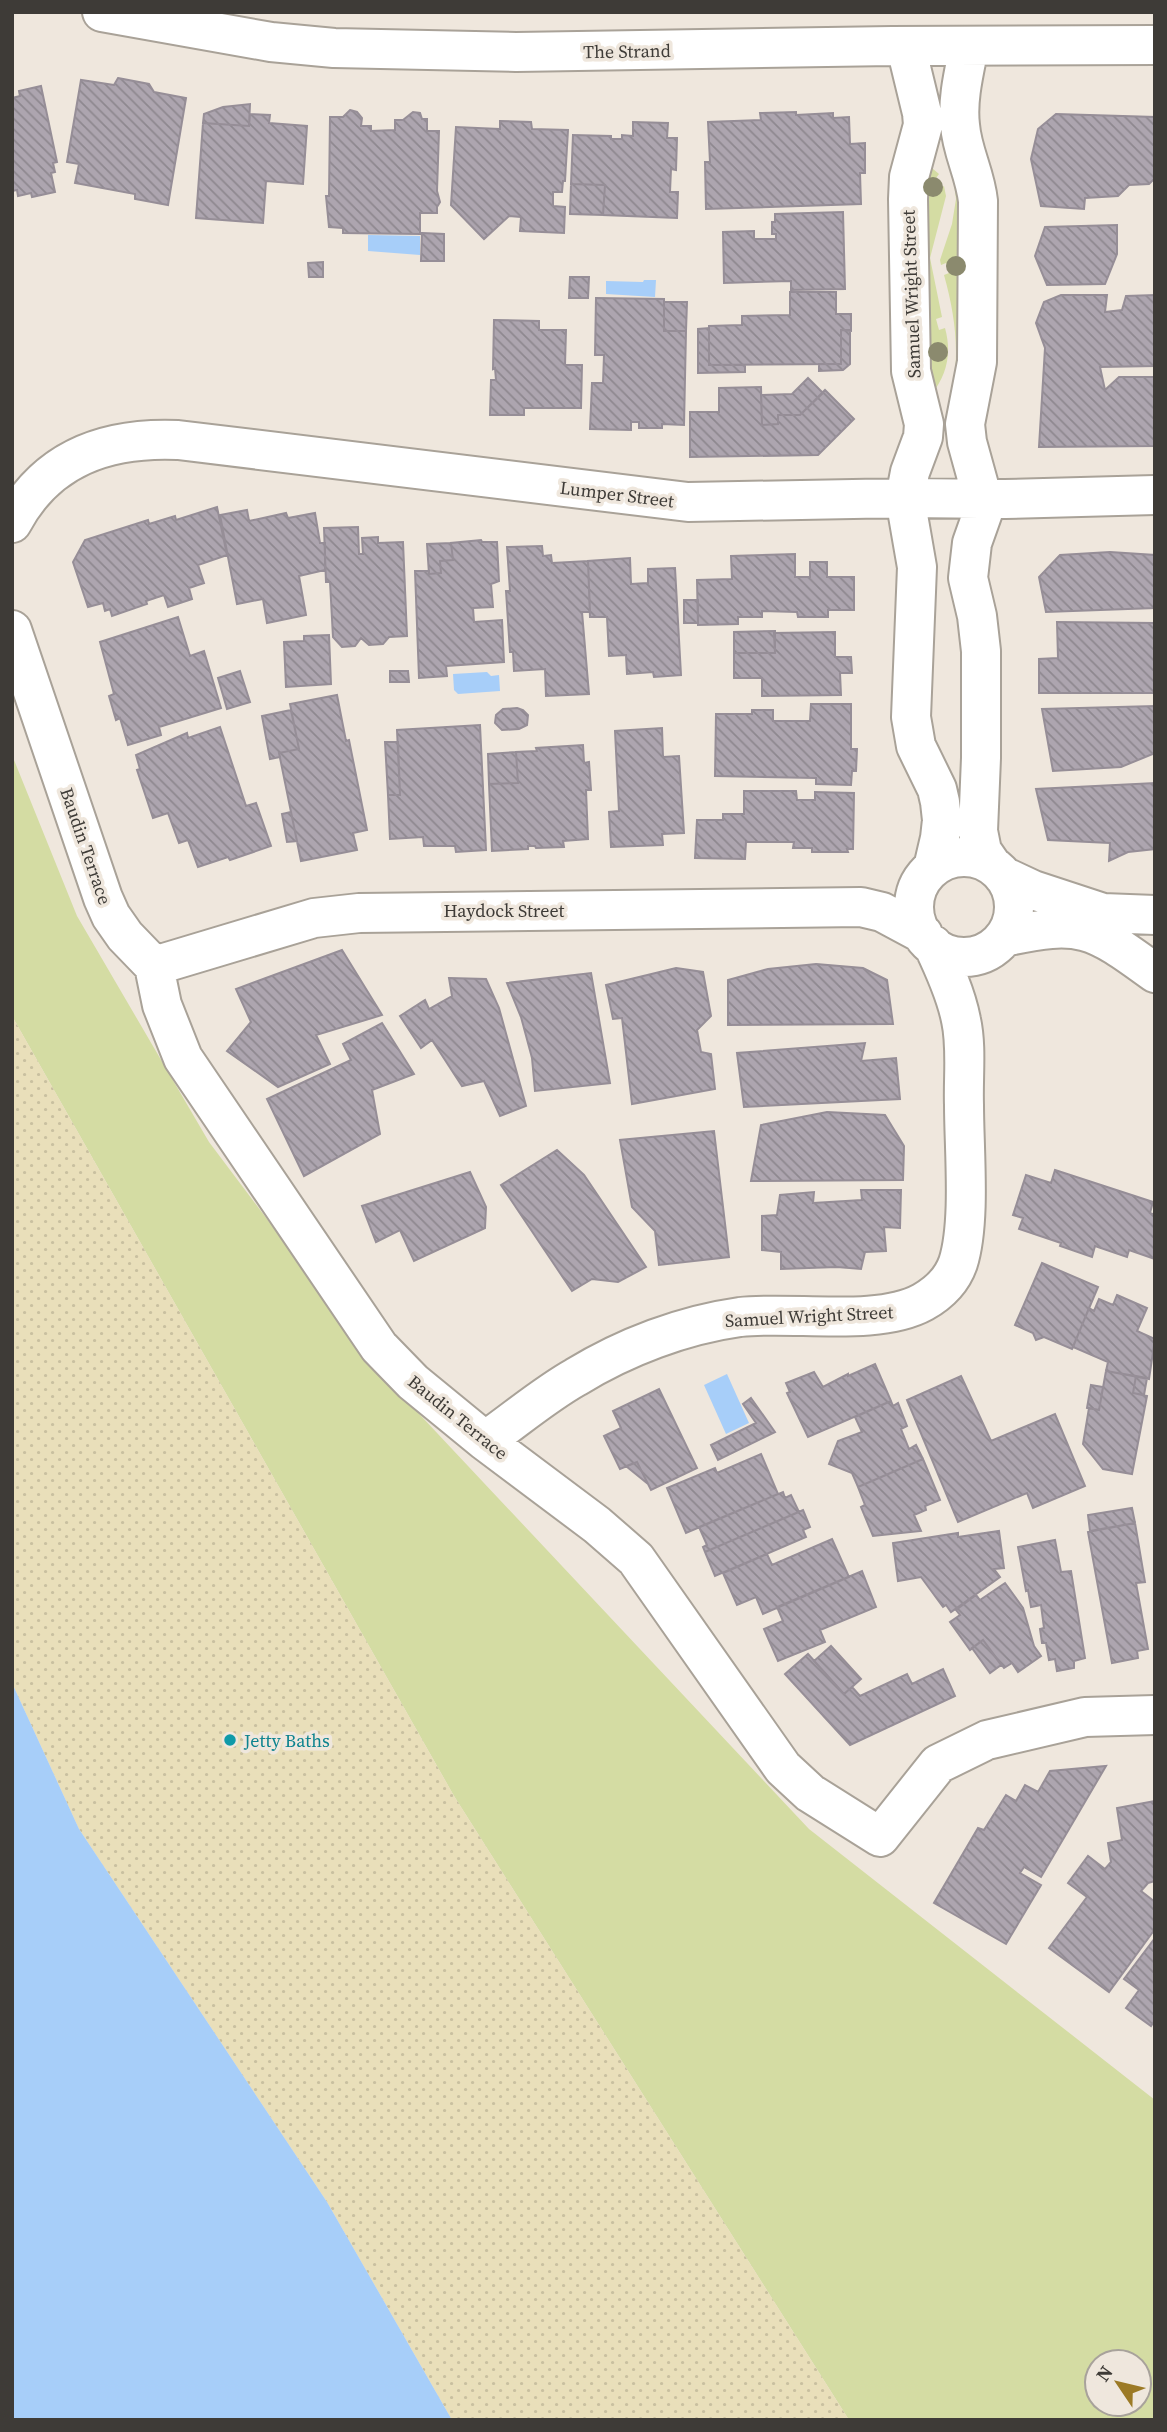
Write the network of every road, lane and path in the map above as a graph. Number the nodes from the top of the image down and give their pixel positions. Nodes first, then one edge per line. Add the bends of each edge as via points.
1 (102, 12) edge
2 (1155, 45) edge
3 (906, 47) junction
4 (969, 47) junction
5 (1155, 495) edge
6 (905, 498) junction
7 (983, 499) junction
8 (12, 523) edge
9 (12, 630) edge
10 (997, 870) junction
11 (929, 872) junction
12 (861, 907) junction
13 (1155, 915) edge
14 (928, 940) junction
15 (1000, 941) junction
16 (154, 966) junction
17 (1155, 973) edge
18 (963, 1035) junction
19 (485, 1441) junction
20 (1155, 1715) edge

1 - 3 street, The Strand via 271,42 334,48 516,52
2 - 4 street, The Strand
3 - 4 street, The Strand
3 - 6 street, Samuel Wright Street via 923,125 908,199 911,371 924,424
4 - 7 street via 959,124 978,201 978,349 965,424
5 - 7 street, Lumper Street
6 - 7 street, Lumper Street
6 - 8 street, Lumper Street via 653,500 146,439 85,454 53,473
6 - 11 street, Samuel Wright Street via 917,567 912,733 936,789 942,820
7 - 10 street via 968,578 981,651 978,831 982,851
9 - 16 street, Baudin Terrace via 103,898 125,936
10 - 11 street via 961,857
10 - 13 street via 1033,890 1103,914
10 - 15 street via 1010,887 1014,907
11 - 12 street, Haydock Street via 893,897
11 - 14 street via 915,904 918,925
12 - 14 street, Haydock Street via 883,912
12 - 16 street, Haydock Street via 359,913 314,918
14 - 15 street via 947,953 968,956 988,951
14 - 18 street, Samuel Wright Street via 954,997
15 - 17 street via 1044,928 1081,929 1109,941
15 - 18 street, Samuel Wright Street
16 - 19 street, Baudin Terrace via 162,1005 183,1058 379,1347 413,1382
18 - 19 street, Samuel Wright Street via 964,1233 953,1276 936,1293 895,1313 743,1317 674,1333 607,1359
19 - 20 street, Baudin Terrace via 636,1559 783,1768 810,1793 880,1837 938,1764 987,1740 1085,1717

